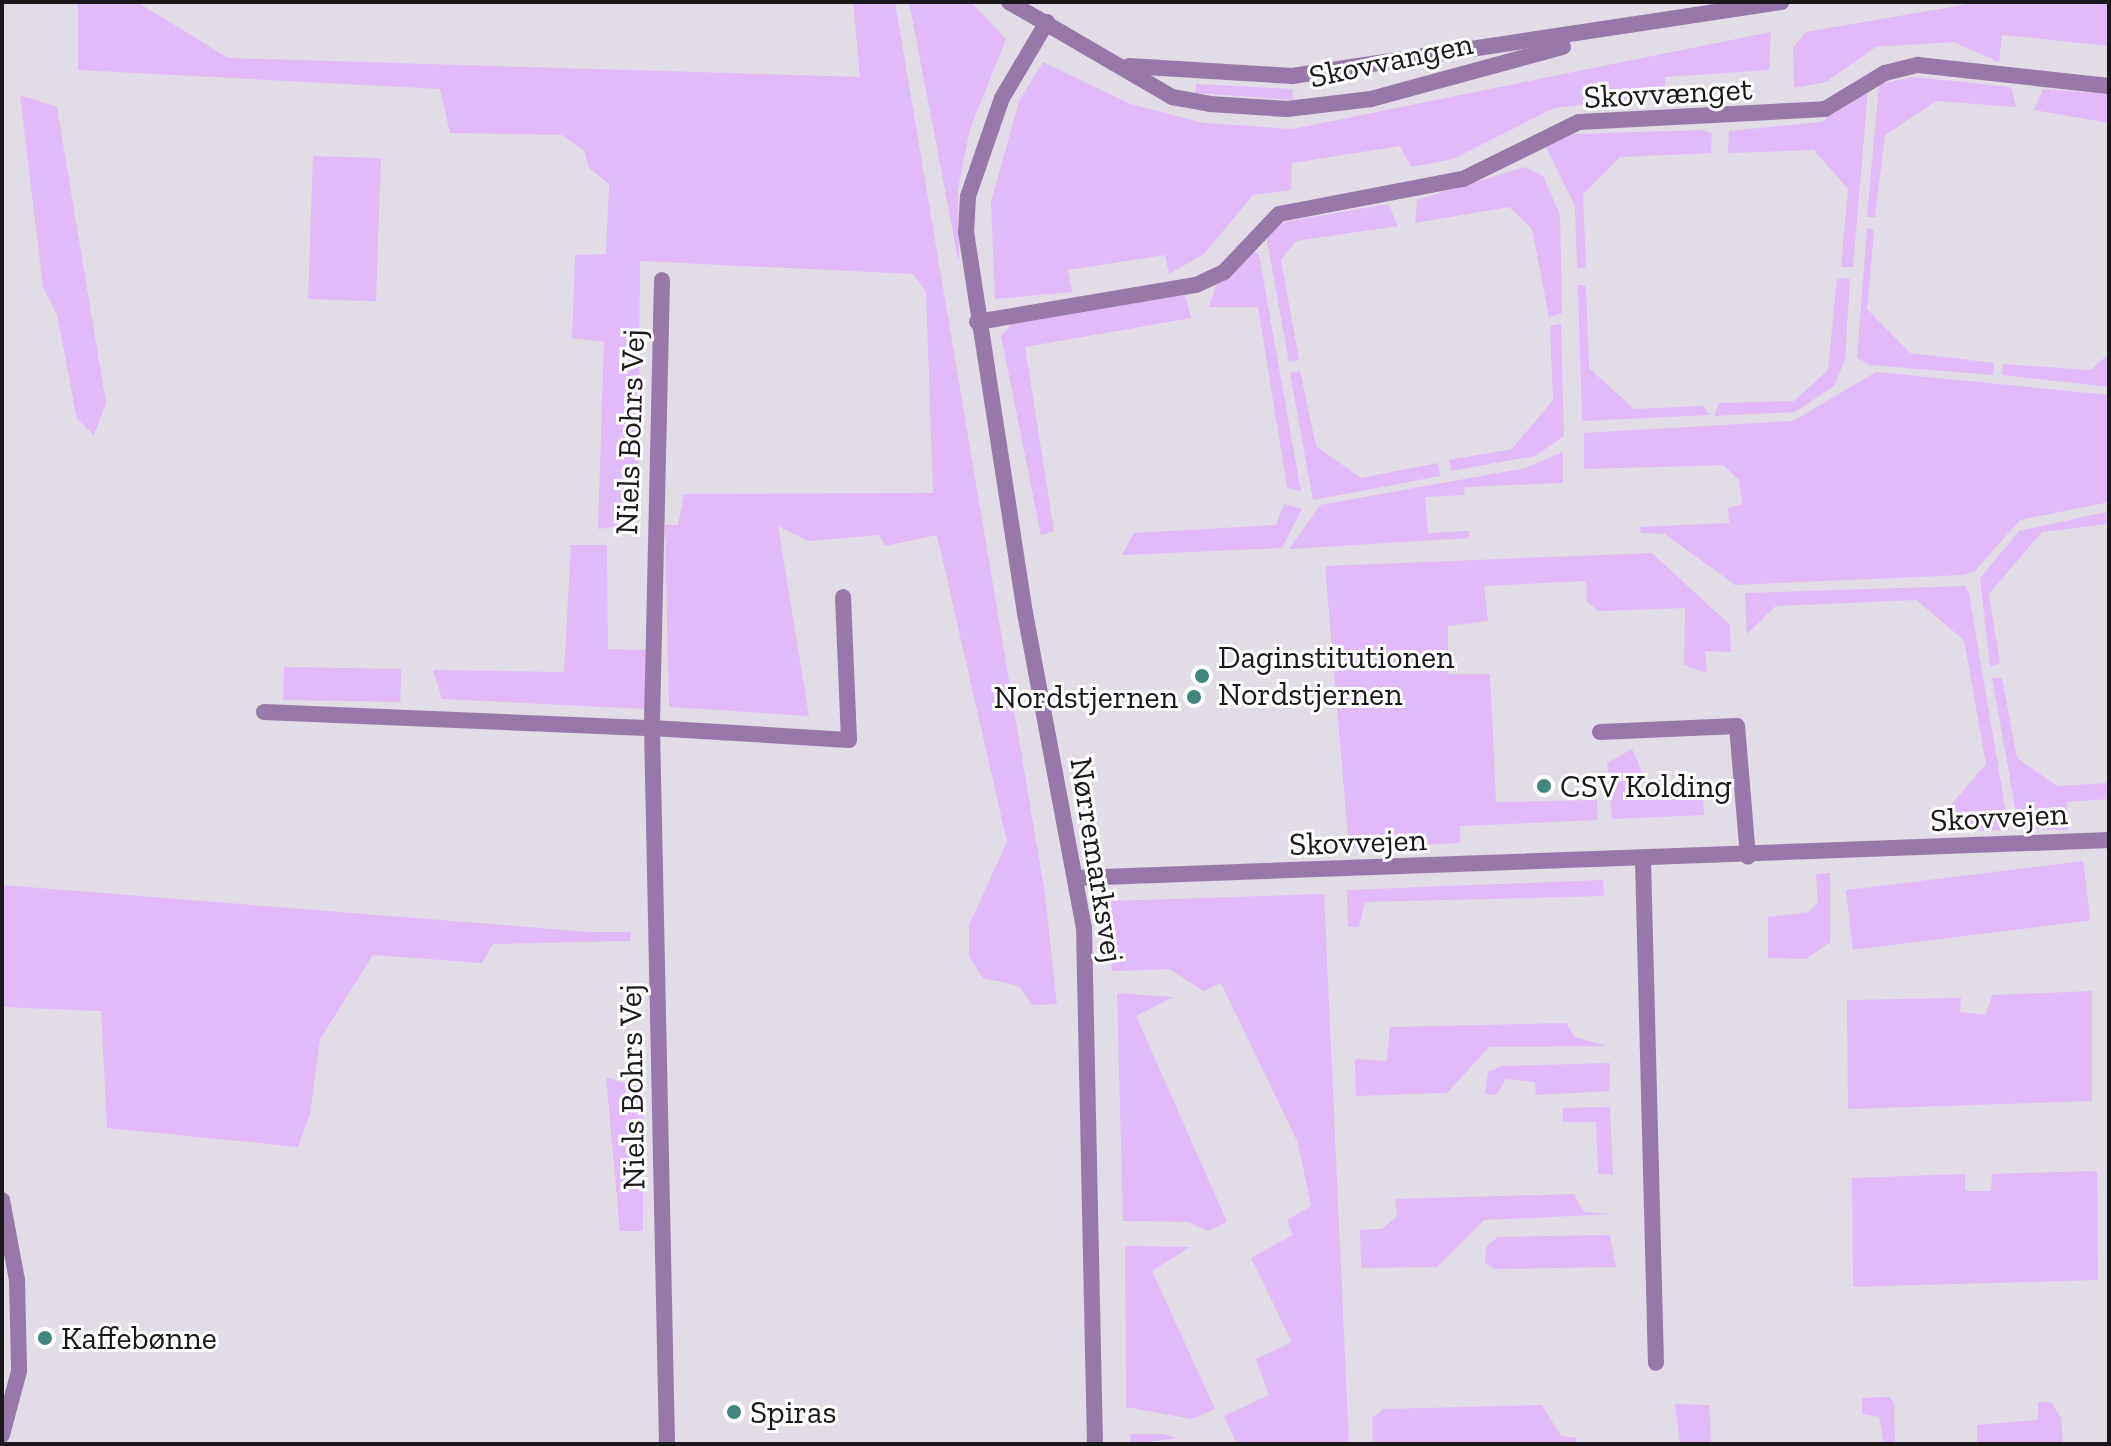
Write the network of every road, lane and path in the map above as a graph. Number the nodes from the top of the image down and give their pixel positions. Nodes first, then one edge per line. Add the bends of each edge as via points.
1 (1009, 2) edge
2 (1781, 2) edge
3 (1036, 12) edge
4 (1622, 31) junction
5 (1129, 66) junction
6 (2109, 86) edge
7 (662, 280) dead end
8 (977, 322) junction
9 (843, 597) dead end
10 (264, 712) dead end
11 (652, 728) junction
12 (1600, 732) dead end
13 (2109, 840) edge
14 (1748, 857) junction
15 (1643, 861) junction
16 (1075, 878) junction
17 (2, 1200) edge
18 (1656, 1363) dead end
19 (2, 1435) edge
20 (667, 1444) edge
21 (1095, 1444) edge

1 - 3 street, Skovvangen
2 - 4 street, Skovvangen
3 - 5 street, Skovvangen
3 - 8 street, Nørremarksvej via 968,196
4 - 5 street, Skovvangen via 1292,76
4 - 5 street, Skovvangen via 1371,99 1287,109 1172,97
6 - 8 street, Skovvænget via 1918,65 1885,73 1825,109 1579,122 1463,179 1279,214 1224,272 1196,285
7 - 11 street, Niels Bohrs Vej
8 - 16 street, Nørremarksvej
9 - 11 street via 849,740
10 - 11 street
11 - 20 street, Niels Bohrs Vej
12 - 14 street via 1737,726
13 - 14 street, Skovvejen
14 - 15 street, Skovvejen
15 - 16 street, Skovvejen
15 - 18 street
16 - 21 street, Nørremarksvej via 1089,987
17 - 19 street via 17,1280 19,1371

